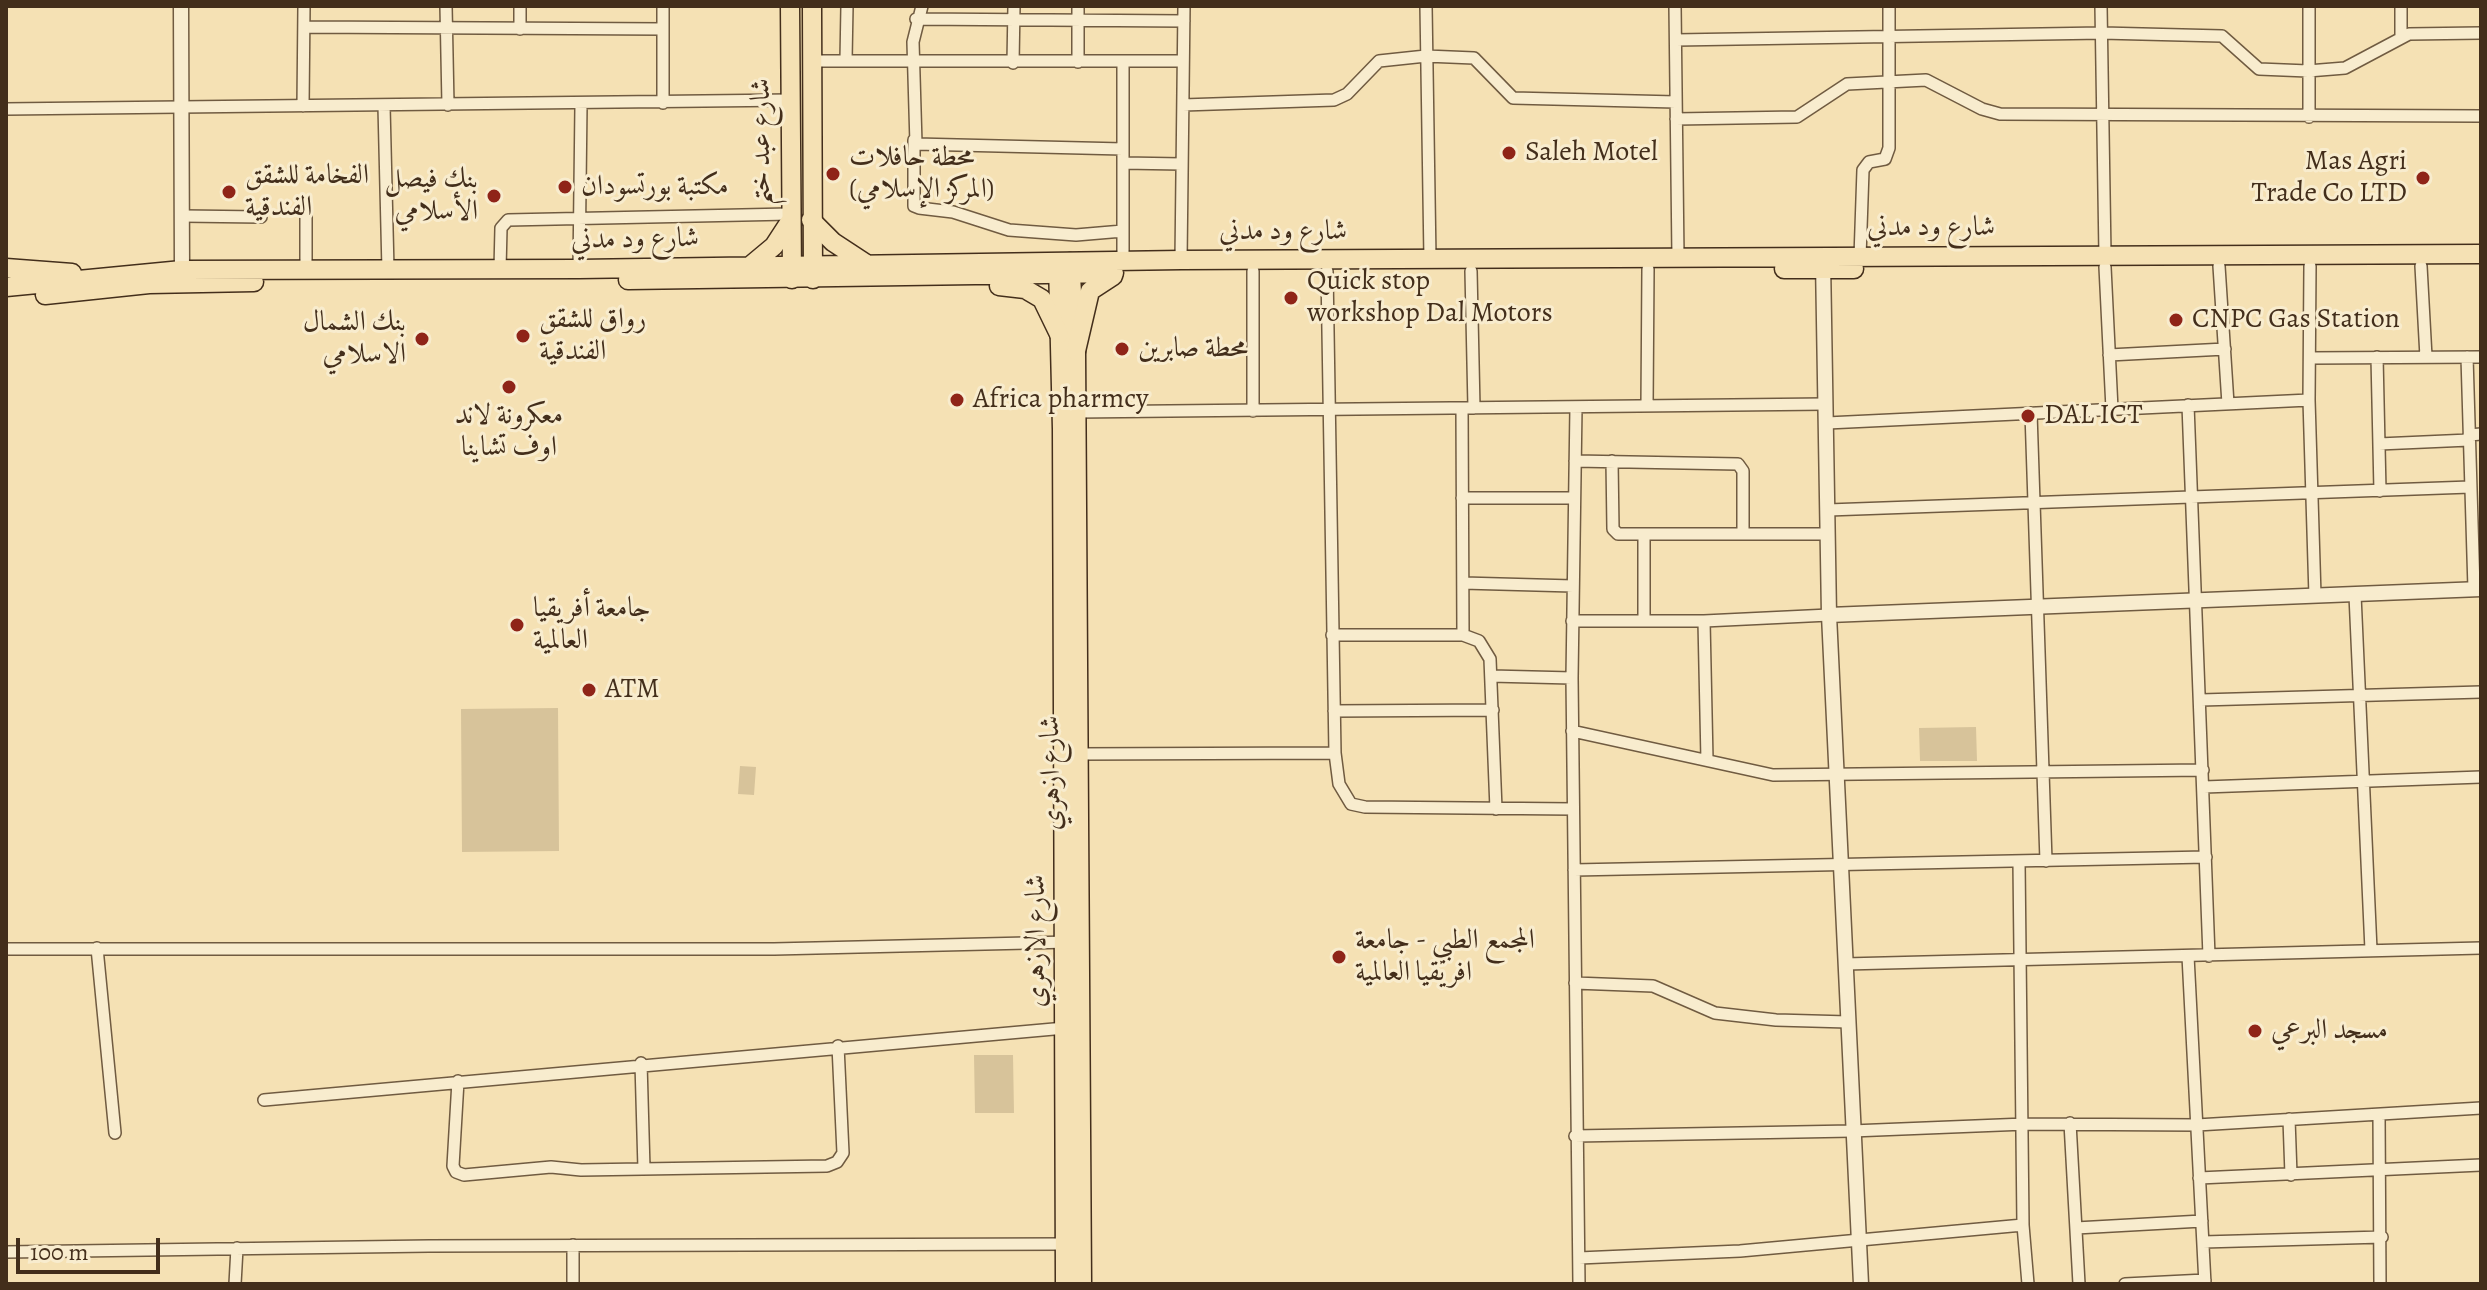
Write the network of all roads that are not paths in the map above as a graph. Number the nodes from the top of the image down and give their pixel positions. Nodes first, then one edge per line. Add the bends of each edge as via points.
1 (181, 6) edge
2 (304, 6) edge
3 (446, 6) edge
4 (520, 6) edge
5 (663, 6) edge
6 (790, 6) edge
7 (812, 6) edge
8 (847, 6) edge
9 (922, 6) edge
10 (1014, 6) edge
11 (1078, 6) edge
12 (1184, 6) edge
13 (1426, 6) edge
14 (1675, 6) edge
15 (1889, 6) edge
16 (2101, 6) edge
17 (2309, 6) edge
18 (2401, 6) edge
19 (916, 19) junction
20 (1076, 21) junction
21 (1184, 21) junction
22 (1014, 22) junction
23 (304, 27) junction
24 (447, 28) junction
25 (520, 29) junction
26 (663, 29) junction
27 (2102, 33) junction
28 (2481, 33) edge
29 (1889, 36) junction
30 (2401, 38) junction
31 (1676, 40) junction
32 (1426, 56) junction
33 (846, 60) junction
34 (812, 61) junction
35 (914, 61) junction
36 (1123, 61) junction
37 (1182, 61) junction
38 (1078, 62) junction
39 (1013, 63) junction
40 (2308, 71) junction
41 (1891, 82) junction
42 (791, 100) junction
43 (1676, 102) junction
44 (663, 103) junction
45 (448, 105) junction
46 (581, 105) junction
47 (1183, 105) junction
48 (303, 106) junction
49 (384, 106) junction
50 (6, 109) edge
51 (183, 110) junction
52 (915, 115) junction
53 (2102, 116) junction
54 (2481, 116) edge
55 (2309, 117) junction
56 (1676, 119) junction
57 (1123, 149) junction
58 (1123, 163) junction
59 (1182, 164) junction
60 (306, 211) dead end
61 (183, 216) junction
62 (261, 217) dead end
63 (579, 217) junction
64 (789, 219) junction
65 (811, 220) junction
66 (1123, 231) junction
67 (2481, 254) edge
68 (1678, 257) junction
69 (1860, 257) junction
70 (1430, 259) junction
71 (1181, 260) junction
72 (2105, 261) junction
73 (1823, 263) junction
74 (750, 266) junction
75 (1123, 266) junction
76 (2219, 266) junction
77 (2310, 266) junction
78 (2421, 266) junction
79 (2481, 267) edge
80 (6, 268) edge
81 (500, 269) junction
82 (579, 269) junction
83 (1065, 269) junction
84 (1648, 269) junction
85 (182, 270) junction
86 (306, 270) junction
87 (388, 270) junction
88 (859, 271) junction
89 (1253, 271) junction
90 (1327, 271) junction
91 (1471, 271) junction
92 (792, 272) junction
93 (813, 272) junction
94 (94, 281) junction
95 (6, 287) edge
96 (6, 298) edge
97 (1059, 334) junction
98 (2225, 349) junction
99 (1076, 351) junction
100 (2109, 355) junction
101 (2377, 357) junction
102 (2426, 357) junction
103 (2467, 357) junction
104 (2481, 357) edge
105 (2310, 358) junction
106 (2309, 400) junction
107 (1826, 404) junction
108 (2228, 404) junction
109 (2188, 405) junction
110 (1647, 406) junction
111 (1576, 407) junction
112 (1468, 408) junction
113 (2112, 409) junction
114 (1327, 410) junction
115 (1253, 411) junction
116 (1076, 412) junction
117 (2031, 413) junction
118 (1827, 423) junction
119 (2473, 436) edge
120 (2379, 444) junction
121 (1575, 461) junction
122 (1612, 461) junction
123 (1069, 474) junction
124 (2470, 487) junction
125 (2380, 491) junction
126 (2311, 494) junction
127 (2192, 495) junction
128 (1462, 498) junction
129 (1574, 498) junction
130 (2034, 503) junction
131 (1828, 510) junction
132 (1743, 532) junction
133 (1644, 534) junction
134 (1828, 534) junction
135 (1463, 583) junction
136 (1573, 586) junction
137 (2478, 589) edge
138 (2355, 595) junction
139 (2315, 596) junction
140 (2198, 599) junction
141 (2038, 606) junction
142 (1829, 615) junction
143 (1644, 619) junction
144 (1572, 621) junction
145 (1704, 621) junction
146 (1332, 635) junction
147 (1463, 635) junction
148 (1491, 676) junction
149 (1572, 678) junction
150 (2481, 692) edge
151 (2359, 695) junction
152 (2201, 700) junction
153 (1493, 710) junction
154 (1334, 711) junction
155 (1572, 731) junction
156 (1335, 753) junction
157 (1080, 754) junction
158 (1707, 760) junction
159 (2203, 770) junction
160 (2043, 772) junction
161 (1836, 777) junction
162 (2481, 777) edge
163 (2362, 783) junction
164 (2204, 787) junction
165 (1496, 809) junction
166 (1573, 809) junction
167 (2206, 857) junction
168 (2046, 861) junction
169 (2019, 862) junction
170 (1841, 867) junction
171 (1574, 870) junction
172 (1074, 942) junction
173 (97, 948) junction
174 (2481, 948) edge
175 (6, 949) edge
176 (2371, 950) junction
177 (2188, 956) junction
178 (2209, 956) junction
179 (2022, 961) junction
180 (1845, 964) junction
181 (1575, 983) junction
182 (1848, 1022) junction
183 (1065, 1028) junction
184 (838, 1046) junction
185 (641, 1063) junction
186 (458, 1081) junction
187 (264, 1100) dead end
188 (2481, 1108) edge
189 (2379, 1115) junction
190 (2289, 1119) junction
191 (2070, 1123) junction
192 (2025, 1124) junction
193 (2197, 1125) junction
194 (1852, 1131) junction
195 (115, 1133) dead end
196 (1575, 1136) junction
197 (2481, 1165) edge
198 (644, 1169) junction
199 (2381, 1172) junction
200 (2291, 1175) junction
201 (2199, 1178) junction
202 (2202, 1221) junction
203 (2023, 1225) junction
204 (2076, 1228) junction
205 (2382, 1237) junction
206 (1858, 1240) junction
207 (2203, 1242) junction
208 (1065, 1244) junction
209 (573, 1245) junction
210 (237, 1248) junction
211 (6, 1252) edge
212 (1579, 1258) junction
213 (2205, 1282) edge
214 (235, 1284) edge
215 (573, 1284) edge
216 (1065, 1284) edge
217 (1082, 1284) edge
218 (1579, 1284) edge
219 (1861, 1284) edge
220 (2028, 1284) edge
221 (2079, 1284) edge
222 (2125, 1284) edge
223 (2380, 1284) edge

1 - 51 street
2 - 23 street
3 - 24 street
4 - 25 street
5 - 26 street
6 - 42 main road, شارع عبد ختم
7 - 34 main road, شارع عبد ختم
8 - 33 street
9 - 19 street
10 - 22 street
11 - 20 street
12 - 21 street
13 - 32 street
14 - 31 street
15 - 29 street
16 - 27 street
17 - 40 street
18 - 30 street
19 - 22 street
19 - 35 street
20 - 21 street
20 - 22 street
20 - 38 street
21 - 37 street
22 - 39 street
23 - 24 street
23 - 48 street
24 - 25 street
24 - 45 street
25 - 26 street
26 - 44 street
27 - 29 street
27 - 40 street via 2222,36 2259,69
27 - 53 street
28 - 30 street
29 - 31 street
29 - 41 street
30 - 40 street via 2345,68
31 - 43 street
32 - 43 street via 1474,58 1504,93 1523,100
32 - 47 street via 1379,61 1334,100
32 - 70 street
33 - 34 street
33 - 35 street
34 - 65 main road, شارع عبد ختم
35 - 39 street
35 - 52 street
36 - 37 street
36 - 38 street
36 - 57 street
37 - 47 street
38 - 39 street
40 - 55 street
41 - 53 street via 1933,82 1991,112
41 - 56 street via 1840,86 1797,117
41 - 69 street via 1889,148 1885,159 1869,162 1863,170
42 - 44 street
42 - 64 main road, شارع عبد ختم
43 - 56 street
44 - 46 street
45 - 46 street
45 - 49 street
46 - 63 street
47 - 59 street
48 - 49 street
48 - 51 street
49 - 87 street
50 - 51 street
51 - 61 street
52 - 57 street via 916,144
52 - 66 street via 914,206 1009,230 1076,235
53 - 55 street
53 - 72 street
54 - 55 street
56 - 68 street
57 - 58 street
58 - 59 street
58 - 66 street
59 - 71 street
60 - 86 street
61 - 62 street
61 - 85 street
63 - 64 street
63 - 81 street via 508,220 501,228
63 - 82 street
64 - 74 main road via 774,246
64 - 92 main road, شارع عبد ختم
65 - 88 main road
65 - 93 main road, شارع عبد ختم
66 - 75 street
67 - 72 main road, شارع ود مدني
68 - 70 main road, شارع ود مدني
68 - 73 main road, شارع ود مدني
69 - 72 main road, شارع ود مدني
69 - 73 main road, شارع ود مدني
70 - 71 main road, شارع ود مدني
71 - 75 main road, شارع ود مدني
72 - 73 main road, شارع ود مدني
72 - 76 main road, شارع ود مدني
72 - 100 street
73 - 84 main road, شارع ود مدني
73 - 107 street
74 - 82 main road, شارع ود مدني
74 - 92 main road, شارع ود مدني
75 - 83 main road, شارع ود مدني
75 - 89 main road, شارع ود مدني
75 - 99 main road via 1090,291
76 - 77 main road, شارع ود مدني
76 - 98 street
77 - 78 main road, شارع ود مدني
77 - 105 street
78 - 79 main road, شارع ود مدني
78 - 102 street
80 - 94 main road via 65,272
81 - 82 main road, شارع ود مدني
81 - 87 main road, شارع ود مدني
83 - 88 main road, شارع ود مدني
83 - 97 main road, شارع الازهري
83 - 99 main road, شارع ازهري
84 - 91 main road, شارع ود مدني
84 - 110 street
85 - 86 main road, شارع ود مدني
85 - 94 main road, شارع ود مدني
86 - 87 main road, شارع ود مدني
88 - 93 main road, شارع ود مدني
88 - 97 main road via 869,285 1025,289 1042,299
89 - 90 main road, شارع ود مدني
89 - 115 street
90 - 91 main road, شارع ود مدني
90 - 114 street
91 - 112 street
92 - 93 main road, شارع ود مدني
92 - 94 main road, شارع ود مدني
94 - 95 main road
94 - 96 main road
97 - 123 main road, شارع الازهري
98 - 100 street
98 - 108 street
99 - 116 main road, شارع ازهري
100 - 113 street
101 - 102 street
101 - 105 street
101 - 120 street
102 - 103 street
103 - 104 street
103 - 119 street
105 - 106 street
106 - 108 street
106 - 126 street
107 - 110 street
107 - 118 street
108 - 109 street
109 - 113 street
109 - 127 street
110 - 111 street
111 - 112 street
111 - 121 street
112 - 114 street
112 - 128 street
113 - 117 street
114 - 115 street
114 - 146 street
115 - 116 street
116 - 123 main road, شارع ازهري
117 - 118 street
117 - 130 street
118 - 131 street
119 - 120 street
119 - 124 street
120 - 125 street
121 - 122 street
121 - 129 street
122 - 132 street via 1738,464 1743,471
122 - 133 street via 1614,532
123 - 157 main road, شارع ازهري
123 - 172 main road, شارع الازهري
124 - 125 street
124 - 137 street
125 - 126 street
126 - 127 street
126 - 139 street
127 - 130 street
127 - 140 street
128 - 129 street
128 - 135 street
129 - 136 street
130 - 131 street
130 - 141 street
131 - 134 street
132 - 133 street
132 - 134 street
133 - 143 street
134 - 142 street
135 - 136 street
135 - 147 street
136 - 144 street
137 - 138 street
138 - 139 street
138 - 151 street
139 - 140 street
140 - 141 street
140 - 152 street
141 - 142 street
141 - 160 street
142 - 145 street
142 - 161 street
143 - 144 street
143 - 145 street
144 - 149 street
145 - 158 street
146 - 147 street
146 - 154 street
147 - 148 street via 1484,648
148 - 149 street
148 - 153 street
149 - 155 street
150 - 151 street
151 - 152 street
151 - 163 street
152 - 159 street
153 - 154 street
153 - 165 street
154 - 156 street
155 - 158 street
155 - 166 street
156 - 157 street
156 - 165 street via 1339,784 1351,804
157 - 172 main road, شارع ازهري
158 - 161 street via 1773,775
159 - 160 street
159 - 164 street
160 - 161 street
160 - 168 street
161 - 170 street
162 - 163 street
163 - 164 street
163 - 176 street
164 - 167 street
165 - 166 street
166 - 171 street
167 - 168 street
167 - 178 street
168 - 169 street
169 - 170 street
169 - 179 street
170 - 171 street
170 - 180 street
171 - 181 street
172 - 173 street via 774,949
172 - 183 main road, شارع الازهري
172 - 217 main road, شارع ازهري
173 - 175 street
173 - 195 street
174 - 176 street
176 - 178 street
177 - 178 street
177 - 179 street
177 - 193 street
179 - 180 street
179 - 192 street
180 - 182 street
181 - 182 street via 1653,986 1715,1013
181 - 196 street
182 - 194 street
183 - 184 street
183 - 208 main road, شارع الازهري
184 - 185 street
184 - 198 street via 843,1146 837,1162
185 - 186 street
185 - 198 street
186 - 187 street
186 - 198 street via 456,1172
188 - 189 street
189 - 190 street
189 - 199 street
190 - 193 street
190 - 200 street
191 - 192 street
191 - 193 street
191 - 204 street
192 - 194 street
192 - 203 street
193 - 201 street
194 - 196 street
194 - 206 street
196 - 212 street
197 - 199 street
199 - 200 street
199 - 205 street
200 - 201 street
201 - 202 street
202 - 204 street
202 - 207 street
203 - 206 street
203 - 220 street
204 - 221 street
205 - 207 street
205 - 223 street
206 - 212 street
206 - 219 street
207 - 213 street
208 - 209 street
208 - 216 main road, شارع الازهري
209 - 210 street
209 - 215 street
210 - 211 street
210 - 214 street
212 - 218 street
213 - 222 street

